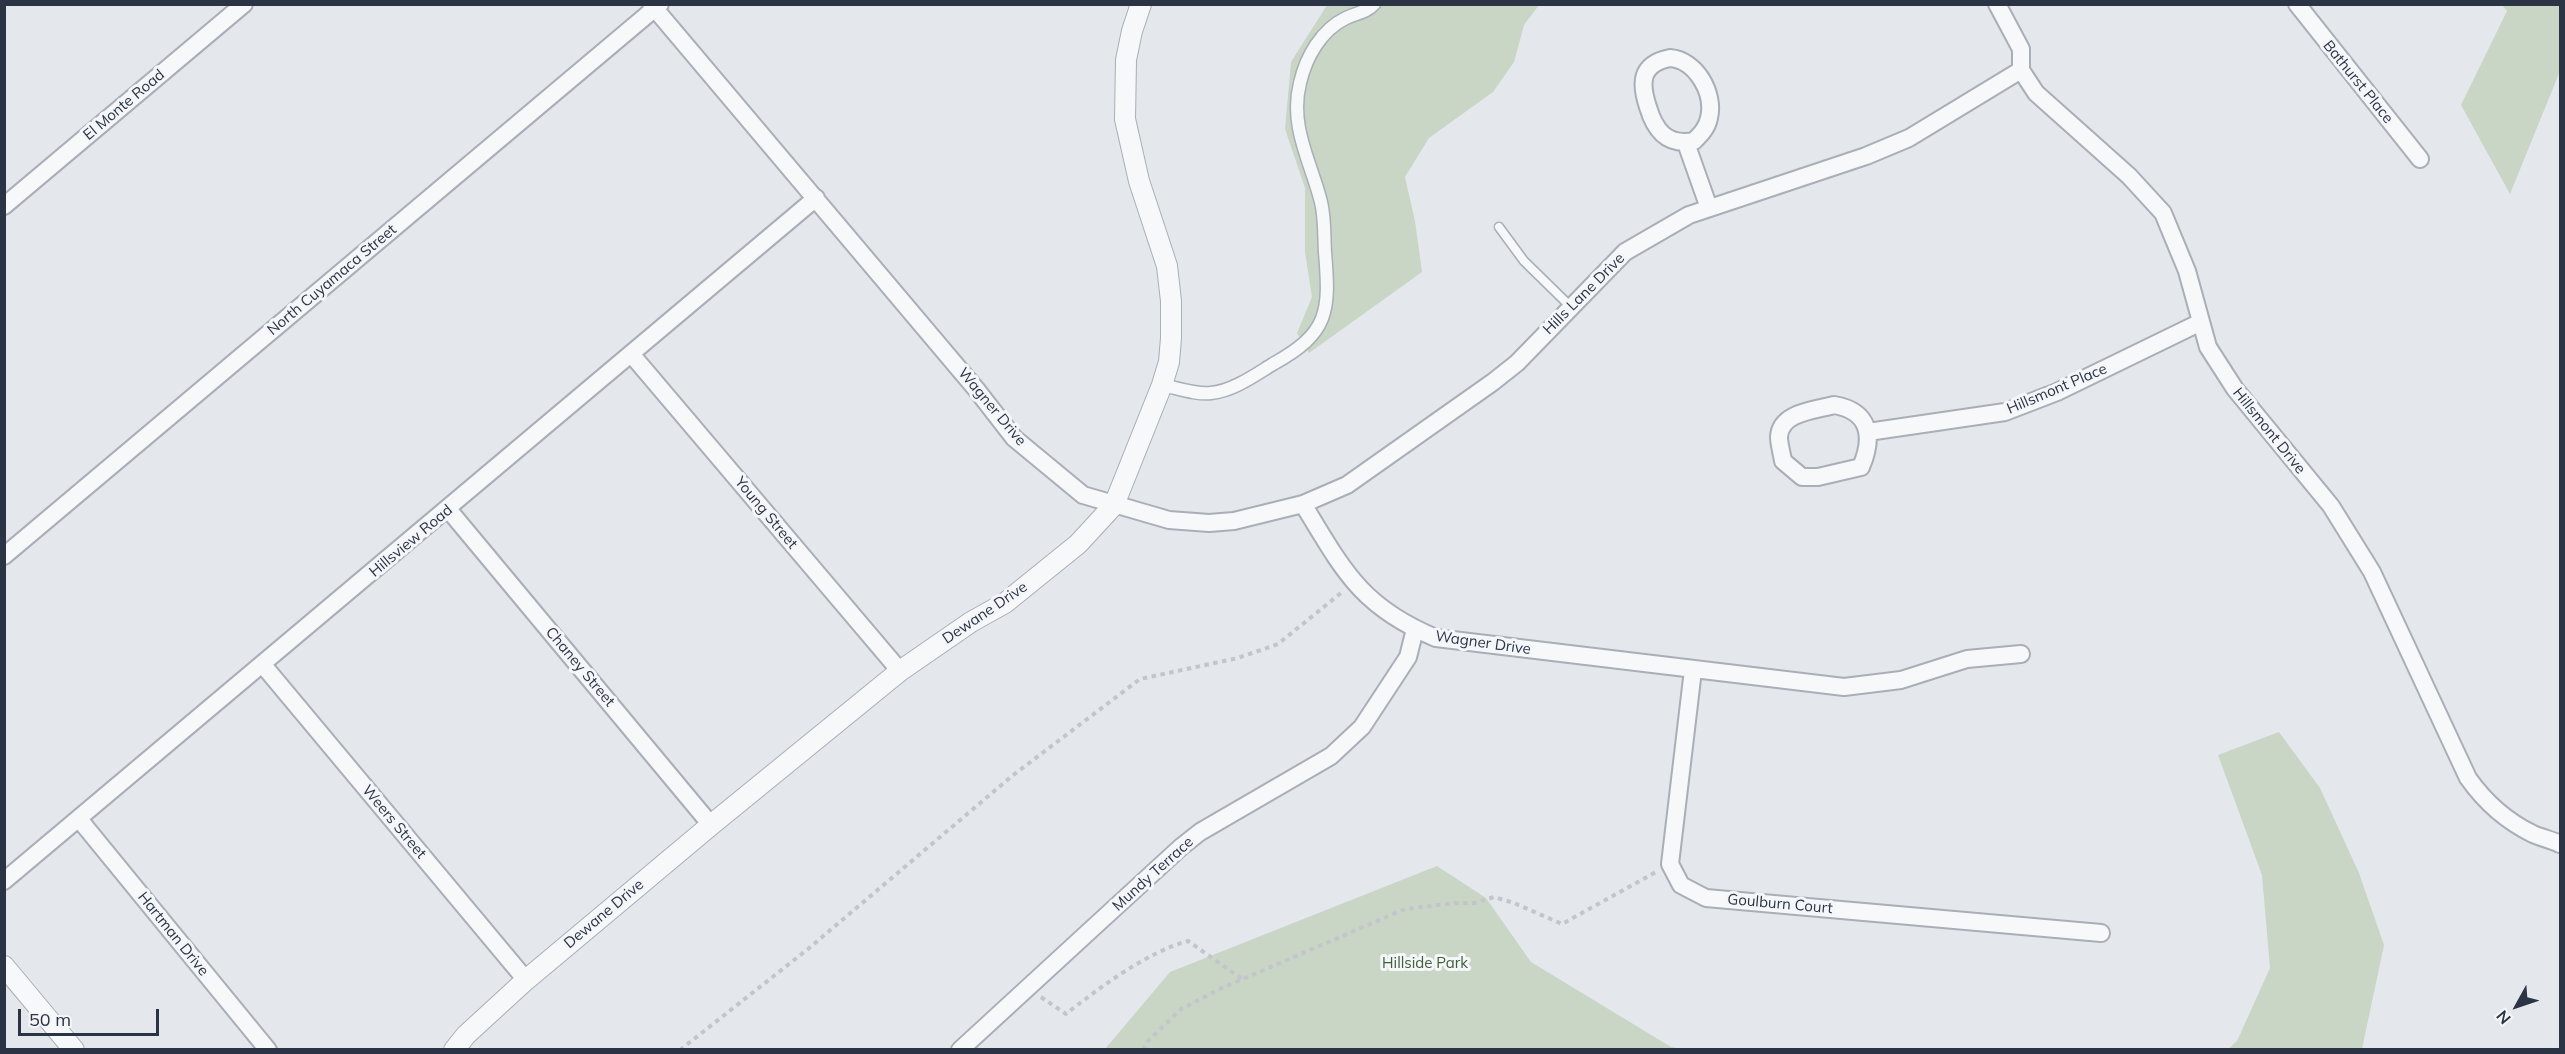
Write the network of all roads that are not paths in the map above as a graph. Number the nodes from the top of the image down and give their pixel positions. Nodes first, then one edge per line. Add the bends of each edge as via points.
1 (244, 4) edge
2 (1141, 4) edge
3 (1374, 4) edge
4 (1997, 4) edge
5 (2297, 4) edge
6 (655, 6) edge
7 (2021, 70) junction
8 (1686, 143) junction
9 (2420, 159) dead end
10 (816, 198) junction
11 (4, 206) edge
12 (1709, 208) junction
13 (1499, 227) dead end
14 (1571, 307) junction
15 (2200, 322) junction
16 (633, 355) junction
17 (1162, 385) junction
18 (1868, 432) junction
19 (1303, 504) junction
20 (1114, 505) junction
21 (448, 509) junction
22 (4, 556) edge
23 (1415, 629) junction
24 (2021, 654) dead end
25 (263, 665) junction
26 (1693, 670) junction
27 (900, 671) junction
28 (79, 819) junction
29 (711, 825) junction
30 (2560, 844) edge
31 (4, 882) edge
32 (2102, 933) dead end
33 (4, 966) edge
34 (526, 980) junction
35 (74, 1050) edge
36 (268, 1050) edge
37 (454, 1050) edge
38 (960, 1050) edge

1 - 11 street, El Monte Road
2 - 17 street, Dewane Drive via 1126,60 1124,109 1133,160 1169,278 1171,338
3 - 17 street via 1344,19 1320,40 1311,52 1298,93 1300,139 1322,204 1328,273 1326,314 1316,333 1278,362 1229,388 1211,393
4 - 7 street, Hillsmont Drive via 2021,49
5 - 9 street, Bathurst Place
6 - 10 street, Wagner Drive
6 - 22 street, North Cuyamaca Street
7 - 12 street, Hills Lane Drive via 1909,138
7 - 15 street, Hillsmont Drive via 2036,93 2129,176 2163,213 2187,271
8 - 8 street via 1694,141 1706,126 1708,99 1693,66 1678,58 1662,59 1649,68 1642,89 1656,129 1670,140
8 - 12 street
10 - 16 street, Hillsview Road
10 - 20 street, Wagner Drive via 1014,438 1083,495
12 - 14 street, Hills Lane Drive via 1689,215 1625,252
13 - 14 lane via 1524,261
14 - 19 street, Hills Lane Drive via 1517,363 1459,407 1347,485
15 - 18 street, Hillsmont Place via 2057,392 2005,412
15 - 30 street, Hillsmont Drive via 2208,347 2235,389 2331,506 2372,572 2477,791 2501,815
16 - 21 street, Hillsview Road
16 - 27 street, Young Street
17 - 20 street, Dewane Drive
18 - 18 street via 1861,417 1847,407 1834,405 1793,416 1784,423 1779,436 1783,461 1802,477 1861,467 1869,450
19 - 20 street, Wagner Drive via 1209,523 1169,520
19 - 23 street, Wagner Drive via 1354,583 1381,608
20 - 27 street, Dewane Drive via 1078,544 1005,603 970,622
21 - 25 street, Hillsview Road
21 - 29 street, Chaney Street
23 - 26 street, Wagner Drive via 1436,638
23 - 38 street, Mundy Terrace via 1408,657 1362,727 1331,756 1200,832
24 - 26 street, Wagner Drive via 1967,659 1901,680 1844,687
25 - 28 street, Hillsview Road
25 - 34 street, Weers Street
26 - 32 street, Goulburn Court via 1670,864 1681,885 1706,898
27 - 29 street, Dewane Drive
28 - 31 street, Hillsview Road
28 - 36 street, Hartman Drive
29 - 34 street, Dewane Drive
33 - 35 street
34 - 37 street, Dewane Drive

